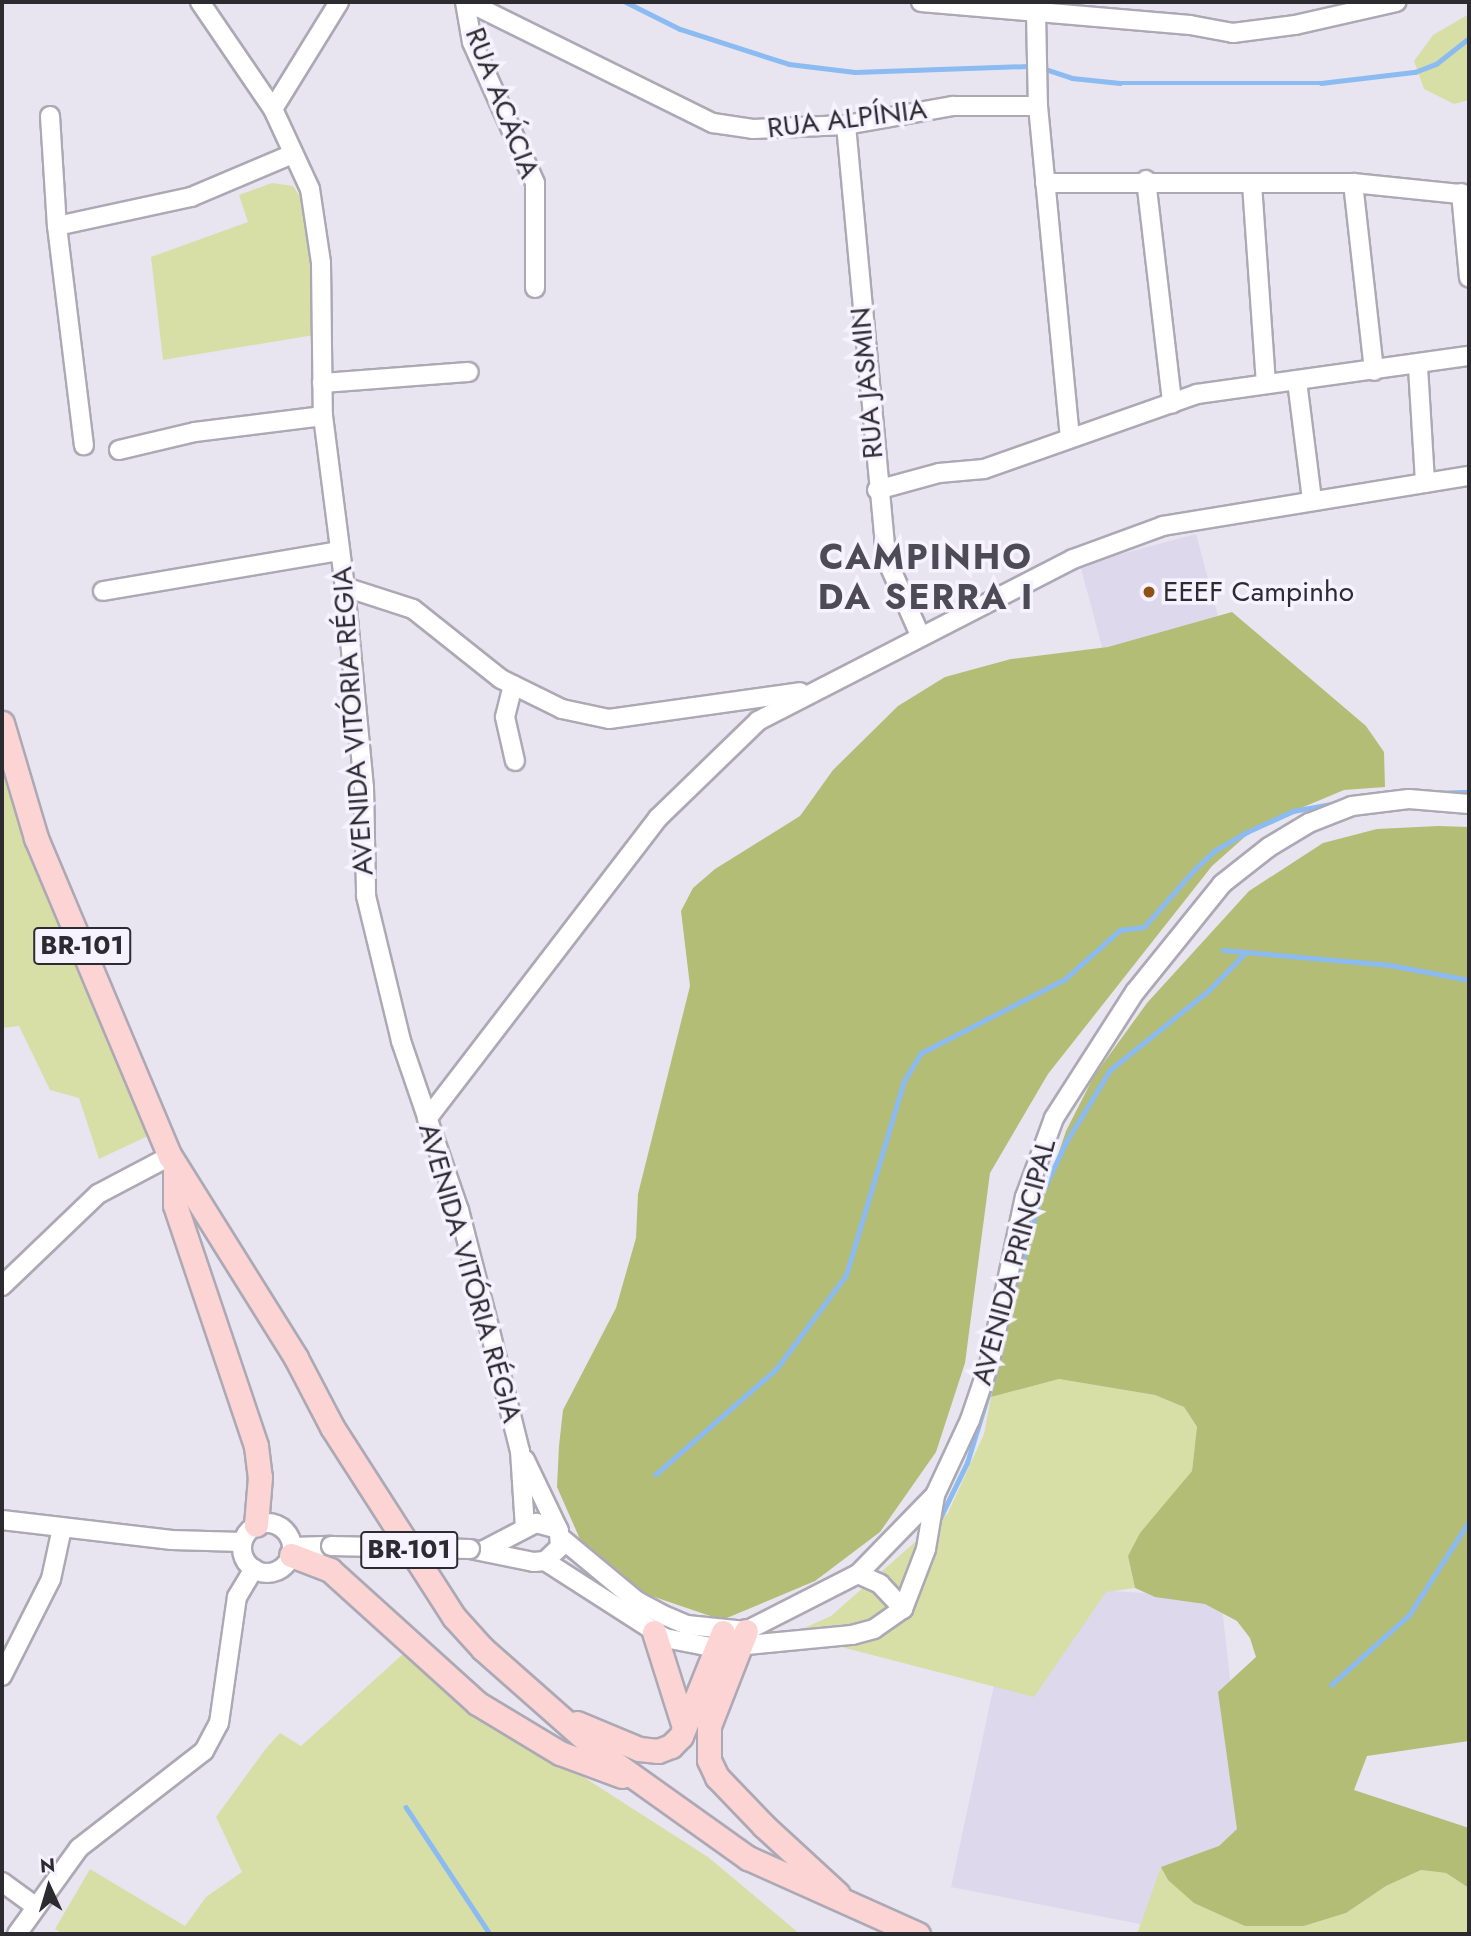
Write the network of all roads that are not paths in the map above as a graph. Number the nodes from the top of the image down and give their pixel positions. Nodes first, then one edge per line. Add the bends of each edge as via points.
1 (200, 2) edge
2 (339, 2) edge
3 (465, 2) edge
4 (476, 2) edge
5 (920, 2) edge
6 (1396, 2) edge
7 (1036, 13) junction
8 (1038, 106) junction
9 (272, 109) junction
10 (50, 116) dead end
11 (846, 125) junction
12 (293, 154) junction
13 (1146, 180) junction
14 (1045, 183) junction
15 (1353, 183) junction
16 (1252, 184) junction
17 (1465, 194) edge
18 (57, 226) junction
19 (1469, 278) edge
20 (534, 288) dead end
21 (1469, 356) edge
22 (1418, 367) junction
23 (1374, 371) junction
24 (469, 372) dead end
25 (1297, 381) junction
26 (1266, 382) junction
27 (322, 383) junction
28 (1172, 404) junction
29 (323, 416) junction
30 (1070, 438) junction
31 (84, 445) dead end
32 (119, 450) dead end
33 (1469, 476) edge
34 (1425, 483) junction
35 (877, 490) junction
36 (1312, 499) junction
37 (340, 551) junction
38 (345, 587) junction
39 (103, 591) dead end
40 (920, 635) junction
41 (513, 685) junction
42 (814, 689) junction
43 (742, 702) junction
44 (758, 721) junction
45 (2, 723) edge
46 (515, 761) dead end
47 (1469, 804) edge
48 (428, 1119) junction
49 (172, 1161) junction
50 (2, 1286) edge
51 (520, 1451) junction
52 (935, 1495) junction
53 (2, 1520) edge
54 (62, 1528) junction
55 (522, 1531) junction
56 (249, 1533) junction
57 (559, 1533) junction
58 (477, 1549) junction
59 (292, 1551) junction
60 (540, 1561) junction
61 (254, 1569) junction
62 (858, 1574) junction
63 (903, 1609) junction
64 (654, 1632) junction
65 (720, 1640) junction
66 (744, 1640) junction
67 (2, 1676) edge
68 (558, 1716) junction
69 (684, 1727) junction
70 (636, 1779) junction
71 (2, 1882) edge
72 (34, 1906) junction
73 (853, 1908) junction
74 (17, 1934) edge
75 (918, 1934) edge

1 - 9 street, AVENIDA VITÓRIA RÉGIA
2 - 9 street
3 - 20 street, RUA ACÁCIA via 472,42 535,183
4 - 11 street, RUA ALPÍNIA via 491,14 712,123 753,129
5 - 7 street
6 - 7 street via 1295,25 1233,33 1190,25
7 - 8 street
8 - 11 street, RUA ALPÍNIA via 953,106
8 - 14 street
9 - 12 street, AVENIDA VITÓRIA RÉGIA
10 - 18 street
11 - 35 street, RUA JASMIN
12 - 18 street via 191,197
12 - 27 street, AVENIDA VITÓRIA RÉGIA via 310,189 321,263
13 - 14 street
13 - 16 street
13 - 28 street
14 - 30 street
15 - 16 street
15 - 17 street
15 - 23 street
16 - 26 street
17 - 19 street
18 - 31 street
21 - 22 street
22 - 23 street
22 - 34 street
23 - 25 street
24 - 27 street
25 - 26 street
25 - 36 street
26 - 28 street
27 - 29 street, AVENIDA VITÓRIA RÉGIA
28 - 30 street
29 - 32 street via 195,432
29 - 37 street, AVENIDA VITÓRIA RÉGIA
30 - 35 street via 985,468
33 - 34 street
34 - 36 street
35 - 40 street, RUA JASMIN via 886,558
36 - 40 street via 1163,526 1073,559
37 - 38 street, AVENIDA VITÓRIA RÉGIA
37 - 39 street
38 - 41 street via 412,609
38 - 48 street, AVENIDA VITÓRIA RÉGIA via 364,787 366,896 401,1041
40 - 42 street
41 - 43 street via 562,709 609,719
41 - 46 street via 505,717
42 - 43 street
42 - 44 street
43 - 44 street
44 - 48 street via 658,818
45 - 49 main road, BR-101 via 36,838
47 - 52 street, AVENIDA PRINCIPAL via 1409,799 1352,806 1309,823 1222,884 1135,992 1054,1118 1025,1197 981,1391
48 - 51 street, AVENIDA VITÓRIA RÉGIA via 459,1210
49 - 50 street via 98,1194
49 - 56 main road via 175,1205 256,1446 260,1477
49 - 68 main road, BR-101 via 432,1586 483,1649
51 - 55 street, AVENIDA VITÓRIA RÉGIA
51 - 57 street, AVENIDA VITÓRIA RÉGIA
52 - 62 street, AVENIDA PRINCIPAL
52 - 63 street, AVENIDA PRINCIPAL via 926,1549
53 - 54 street
54 - 56 street
54 - 67 street via 51,1579
55 - 57 street via 541,1521
55 - 58 street
55 - 60 street via 520,1552
56 - 59 street via 268,1523 282,1528
56 - 61 street via 244,1559
57 - 60 street via 560,1547
57 - 65 street via 638,1601
58 - 59 street, bridge via 331,1546
58 - 60 street
59 - 61 street via 279,1570
59 - 70 main road via 330,1570 446,1679 488,1710 560,1754
60 - 64 street
61 - 72 street via 237,1597 219,1723 205,1751 79,1848
62 - 63 street via 880,1584
62 - 66 street, AVENIDA PRINCIPAL
63 - 66 street via 874,1629 852,1635
64 - 65 street
64 - 69 main road
65 - 66 street
65 - 69 main road
66 - 73 main road via 709,1726 709,1760 717,1776 764,1826
68 - 69 main road via 639,1749 658,1751 671,1746
68 - 70 main road, BR-101
70 - 73 main road, BR-101 via 748,1858
71 - 72 street
72 - 74 street
73 - 75 main road, BR-101

